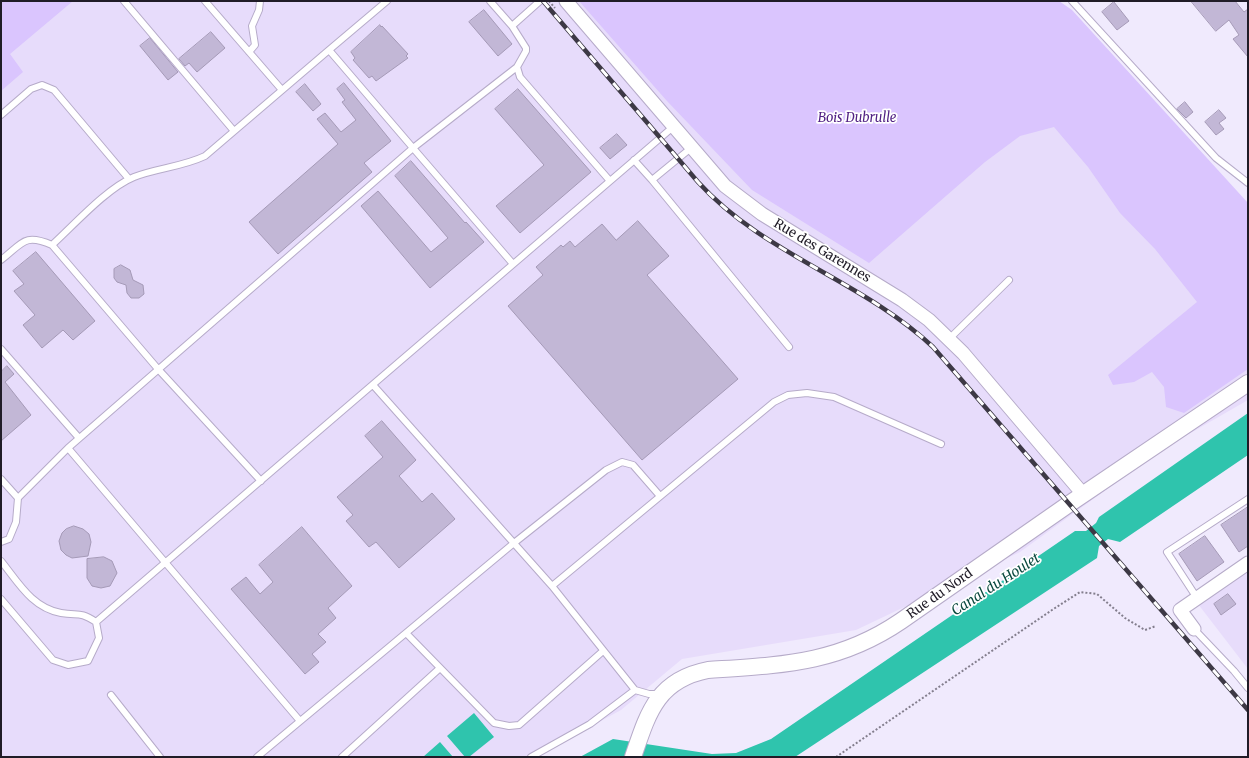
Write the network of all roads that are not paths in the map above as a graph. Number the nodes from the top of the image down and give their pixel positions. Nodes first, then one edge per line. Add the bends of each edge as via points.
1 (124, 1) edge
2 (205, 1) edge
3 (260, 1) edge
4 (387, 1) edge
5 (490, 1) edge
6 (540, 1) edge
7 (566, 1) edge
8 (1072, 1) edge
9 (512, 26) junction
10 (329, 50) junction
11 (250, 52) junction
12 (517, 67) junction
13 (282, 90) junction
14 (1, 115) edge
15 (673, 127) junction
16 (234, 131) junction
17 (413, 148) junction
18 (691, 148) junction
19 (634, 160) junction
20 (129, 179) junction
21 (652, 180) junction
22 (610, 181) junction
23 (1248, 183) edge
24 (52, 245) junction
25 (1, 260) edge
26 (513, 264) junction
27 (1010, 280) dead end
28 (949, 339) junction
29 (789, 347) dead end
30 (1, 349) edge
31 (158, 369) junction
32 (1248, 383) edge
33 (373, 385) junction
34 (79, 438) junction
35 (941, 444) dead end
36 (68, 448) junction
37 (1, 479) edge
38 (261, 481) junction
39 (1083, 494) junction
40 (660, 496) junction
41 (18, 498) junction
42 (1248, 499) edge
43 (1, 542) edge
44 (514, 543) junction
45 (1, 561) edge
46 (1248, 563) edge
47 (165, 564) junction
48 (552, 586) junction
49 (1197, 598) junction
50 (1, 599) edge
51 (96, 622) junction
52 (1194, 629) joint
53 (406, 633) junction
54 (603, 651) junction
55 (440, 668) junction
56 (1248, 688) edge
57 (635, 690) junction
58 (661, 694) junction
59 (111, 695) dead end
60 (300, 722) junction
61 (160, 757) edge
62 (257, 757) edge
63 (342, 757) edge
64 (531, 757) edge
65 (633, 757) edge

1 - 16 lane
2 - 11 lane
3 - 11 lane via 252,26 255,45
4 - 10 lane
5 - 9 lane
6 - 9 lane
7 - 15 street, Rue des Garennes
8 - 23 lane via 1216,158
9 - 12 lane via 526,48
10 - 13 lane
10 - 17 lane
11 - 13 lane
12 - 17 lane
12 - 22 lane via 520,76
13 - 16 lane
14 - 20 lane via 31,89 42,85 54,90
15 - 18 street, Rue des Garennes
15 - 19 lane
16 - 20 lane via 192,163 148,172
17 - 26 lane
17 - 31 lane
18 - 21 lane
18 - 28 street, Rue des Garennes via 725,186 744,202 902,300
19 - 21 lane
19 - 22 lane
20 - 24 lane via 119,184
21 - 29 lane
22 - 26 lane
24 - 25 lane via 38,238 27,239
24 - 31 lane
26 - 33 lane
27 - 28 lane
28 - 39 street, Rue des Garennes
30 - 34 lane
31 - 34 lane
31 - 38 lane
32 - 39 street, Rue du Nord
33 - 38 lane
33 - 44 lane
34 - 36 lane
35 - 40 lane via 834,397 807,393 788,395 774,402
36 - 41 lane
36 - 47 lane
37 - 41 lane
38 - 47 lane
39 - 58 street, Rue du Nord via 892,627 867,641 837,653 806,661 696,672 678,680
40 - 44 lane via 633,465 622,462 606,470
40 - 48 lane
41 - 43 lane via 16,522 8,539
42 - 49 lane via 1167,552
44 - 48 lane
44 - 53 lane
45 - 51 lane via 31,599 45,608 61,613 84,614
46 - 49 street
47 - 51 lane
47 - 60 lane
48 - 54 lane
49 - 52 street via 1180,610
50 - 51 lane via 52,660 68,665 88,661 98,638
52 - 56 lane
53 - 55 lane
53 - 60 lane
54 - 55 lane via 519,725 494,723
54 - 57 lane
55 - 63 lane
57 - 58 lane
57 - 64 lane via 590,724
58 - 65 street, Rue du Nord via 652,707
59 - 61 lane
60 - 62 lane

